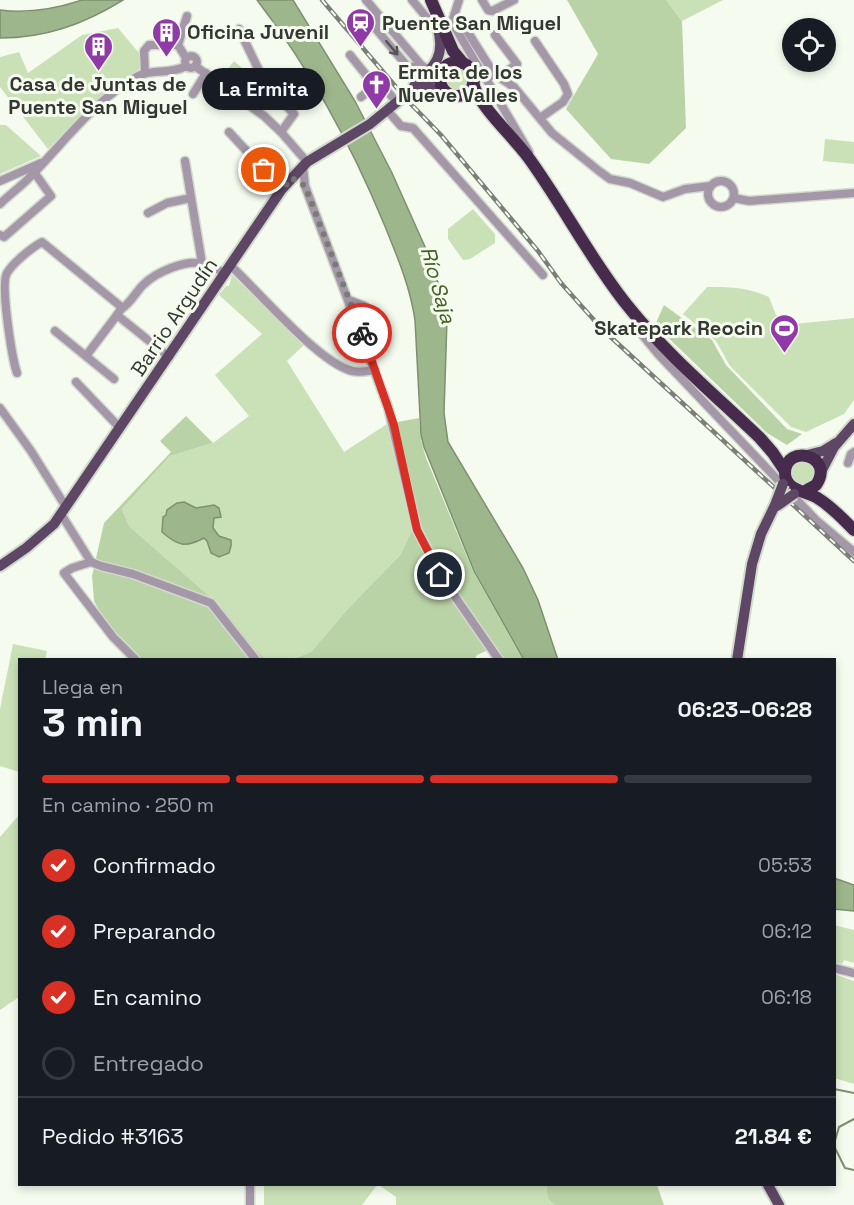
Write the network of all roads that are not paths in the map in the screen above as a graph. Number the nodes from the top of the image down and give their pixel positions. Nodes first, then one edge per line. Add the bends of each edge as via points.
1 (366, 0) edge
2 (412, 0) edge
3 (431, 0) edge
4 (459, 0) edge
5 (482, 0) edge
6 (514, 0) edge
7 (187, 16) dead end
8 (427, 23) dead end
9 (455, 27) junction
10 (239, 29) dead end
11 (495, 35) dead end
12 (448, 39) junction
13 (535, 41) dead end
14 (178, 45) junction
15 (350, 55) dead end
16 (189, 64) junction
17 (476, 72) junction
18 (145, 73) junction
19 (206, 73) junction
20 (438, 74) junction
21 (496, 75) junction
22 (473, 84) junction
23 (266, 85) junction
24 (375, 86) junction
25 (408, 93) junction
26 (193, 94) dead end
27 (463, 94) junction
28 (361, 97) dead end
29 (397, 102) junction
30 (250, 105) junction
31 (387, 110) junction
32 (540, 118) junction
33 (498, 120) junction
34 (229, 132) dead end
35 (281, 132) junction
36 (44, 161) junction
37 (185, 161) dead end
38 (305, 164) junction
39 (34, 172) junction
40 (540, 174) junction
41 (292, 178) junction
42 (2, 180) edge
43 (24, 183) junction
44 (305, 186) junction
45 (710, 186) junction
46 (282, 189) junction
47 (854, 193) edge
48 (191, 198) junction
49 (734, 198) junction
50 (0, 204) edge
51 (148, 213) dead end
52 (0, 235) edge
53 (202, 263) junction
54 (228, 269) junction
55 (543, 275) dead end
56 (349, 300) junction
57 (119, 312) junction
58 (641, 322) junction
59 (358, 325) junction
60 (55, 331) dead end
61 (86, 356) junction
62 (169, 357) junction
63 (375, 370) junction
64 (17, 373) dead end
65 (114, 379) dead end
66 (76, 382) dead end
67 (0, 408) edge
68 (854, 424) edge
69 (120, 428) junction
70 (760, 438) junction
71 (838, 442) junction
72 (854, 452) edge
73 (801, 456) junction
74 (848, 463) dead end
75 (820, 476) junction
76 (784, 477) junction
77 (799, 492) junction
78 (774, 508) junction
79 (63, 511) junction
80 (836, 513) junction
81 (854, 530) edge
82 (854, 552) edge
83 (91, 562) junction
84 (0, 566) edge
85 (134, 658) edge
86 (254, 658) edge
87 (498, 658) edge
88 (736, 658) edge
89 (836, 968) edge
90 (854, 973) edge
91 (250, 1186) edge
92 (769, 1186) edge
93 (250, 1205) edge
94 (779, 1205) edge

1 - 20 street
2 - 8 street
3 - 12 highway
3 - 20 main road via 441,43
4 - 9 street via 452,22
5 - 6 street via 492,11
7 - 14 street
9 - 17 street
9 - 21 street via 462,23
10 - 23 street
11 - 21 street via 517,64
12 - 17 highway via 454,54
12 - 20 highway via 449,54
13 - 32 street via 568,94
14 - 16 street
14 - 18 street via 149,45 144,51
15 - 24 street
16 - 18 street via 178,71
16 - 19 street
17 - 20 highway via 455,62
17 - 21 street
17 - 22 highway
17 - 40 street via 524,142
18 - 36 street via 92,112
19 - 26 street
19 - 30 street
20 - 25 main road
20 - 25 main road
20 - 27 highway via 453,95
21 - 32 street via 514,87
22 - 27 highway
22 - 33 highway
23 - 30 street
23 - 35 street via 294,114
24 - 28 street
24 - 29 street via 385,89
25 - 29 main road, Barrio Argudín
27 - 33 highway
29 - 31 main road, Barrio Argudín
30 - 35 street
31 - 38 main road, Barrio Argudín
31 - 55 street via 401,126 413,128
32 - 45 street via 552,133 610,179 663,197
33 - 40 highway
34 - 46 street
35 - 38 street
36 - 39 street
36 - 42 street
37 - 48 street
38 - 41 main road, Barrio Argudín
38 - 44 street
39 - 43 street
39 - 52 street via 51,196 4,237
40 - 58 highway via 609,281
41 - 44 street
41 - 46 main road, Barrio Argudín
42 - 43 street
43 - 50 street
44 - 56 street
45 - 49 street via 720,180 728,182 734,189
45 - 49 street via 708,194 714,205 726,207
46 - 54 main road, Barrio Argudín
47 - 49 street via 749,201
48 - 51 street via 167,203
48 - 53 street
53 - 54 street
53 - 57 street via 164,271 142,286
54 - 62 main road, Barrio Argudín
54 - 63 street via 335,364 351,371
56 - 59 street
56 - 59 street via 364,306 376,319
57 - 61 street
57 - 62 street
57 - 64 street via 119,304 42,242 6,274 4,282
58 - 70 highway
58 - 82 street via 640,332 657,354 816,520
59 - 63 street
60 - 61 street
61 - 65 street
62 - 69 main road, Barrio Argudín
63 - 87 street via 394,425 417,530 447,585
66 - 69 street
67 - 79 street via 31,451
68 - 71 main road
69 - 79 main road, Barrio Argudín
70 - 73 highway via 779,450
70 - 76 highway via 773,453
71 - 73 main road via 823,451
71 - 75 main road
72 - 74 street
73 - 75 highway via 817,461
73 - 76 highway via 788,463
75 - 77 highway via 814,487
75 - 80 highway
76 - 77 highway
76 - 78 main road, bridge
77 - 78 main road, bridge
77 - 80 highway via 822,500
78 - 88 main road via 752,564
79 - 83 street
79 - 84 main road, Barrio Argudín via 49,530
80 - 81 highway
83 - 85 street via 64,573 112,637
83 - 86 street via 133,573 211,603
89 - 90 street
91 - 93 street
92 - 94 main road

